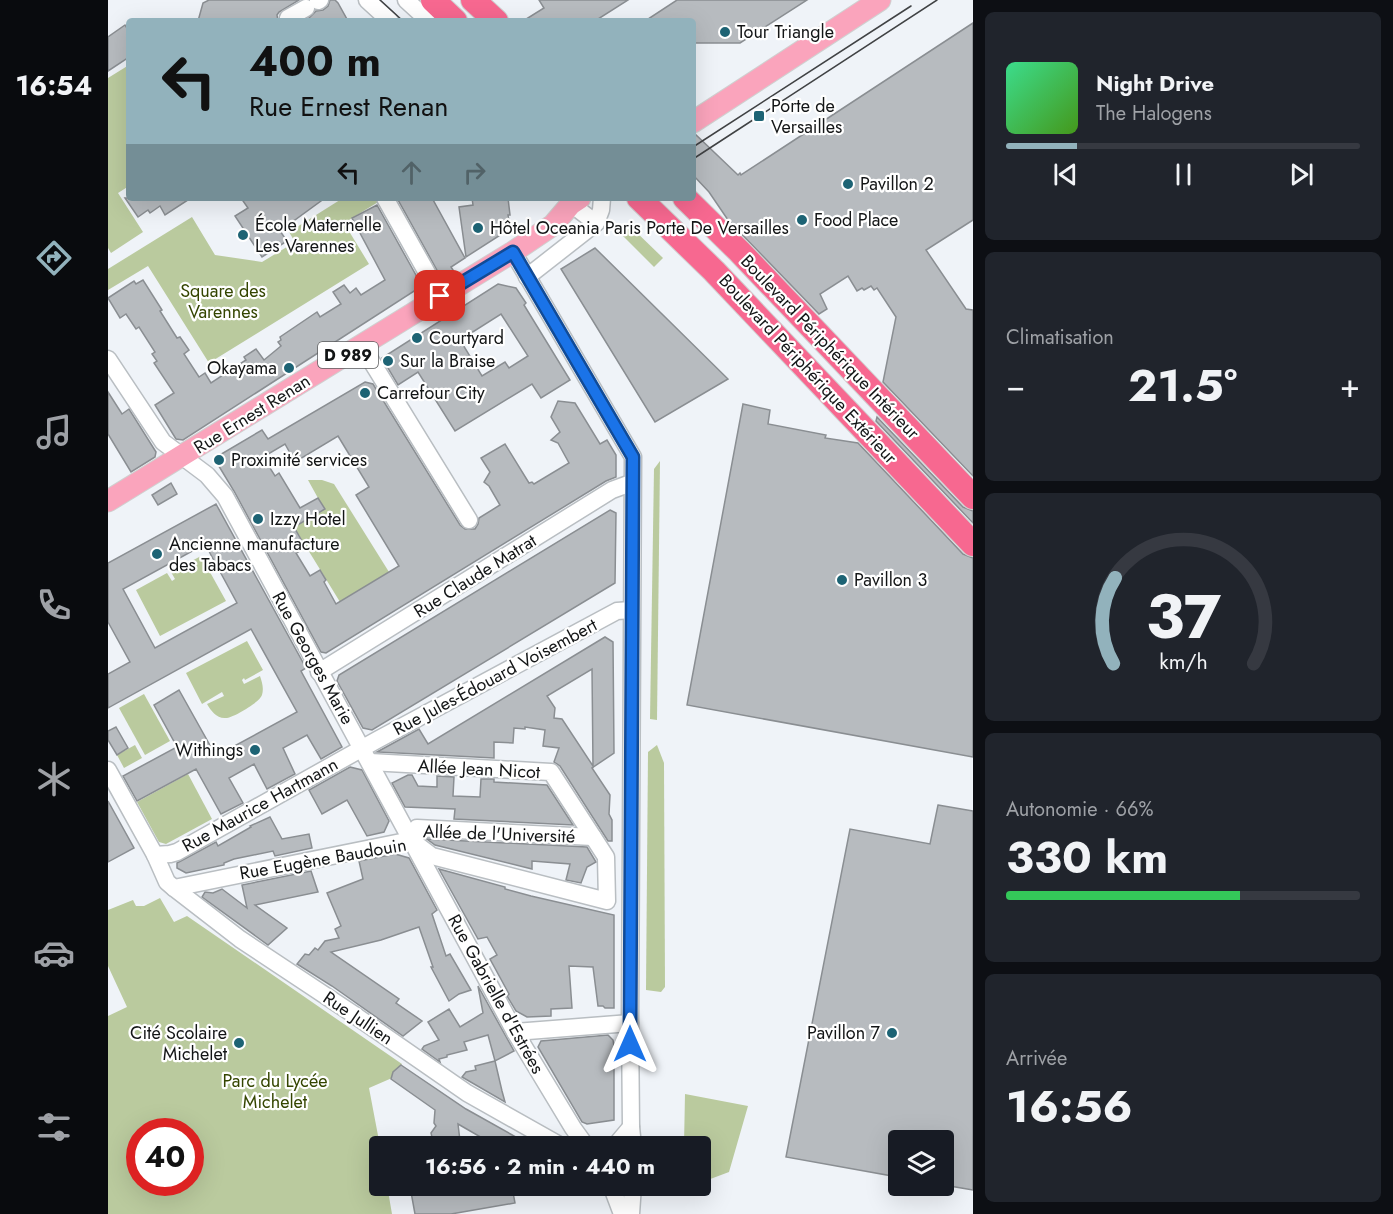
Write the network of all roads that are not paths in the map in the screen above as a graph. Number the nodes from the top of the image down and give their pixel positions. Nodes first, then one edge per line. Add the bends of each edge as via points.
1 (367, 0) edge
2 (406, 0) edge
3 (433, 0) edge
4 (473, 0) edge
5 (880, 0) edge
6 (315, 3) edge
7 (288, 18) edge
8 (387, 18) edge
9 (426, 18) edge
10 (452, 18) edge
11 (493, 18) edge
12 (696, 120) edge
13 (387, 201) edge
14 (572, 201) edge
15 (574, 201) edge
16 (602, 201) edge
17 (642, 201) edge
18 (688, 201) edge
19 (597, 223) junction
20 (513, 252) junction
21 (527, 277) junction
22 (440, 296) junction
23 (362, 346) junction
24 (108, 359) edge
25 (182, 457) junction
26 (631, 483) junction
27 (973, 497) edge
28 (108, 501) edge
29 (469, 520) dead end
30 (973, 544) edge
31 (631, 610) junction
32 (320, 672) junction
33 (366, 755) junction
34 (108, 770) edge
35 (593, 837) junction
36 (411, 840) junction
37 (155, 855) junction
38 (170, 885) junction
39 (607, 901) joint
40 (630, 1023) junction
41 (515, 1032) junction
42 (631, 1127) junction
43 (573, 1128) junction
44 (542, 1136) edge
45 (571, 1136) edge
46 (579, 1136) edge
47 (623, 1136) edge
48 (632, 1136) edge
49 (618, 1196) edge
50 (624, 1196) edge
51 (631, 1196) edge
52 (628, 1212) edge

1 - 8 street
2 - 9 street
3 - 10 highway
4 - 11 highway
5 - 12 main road
6 - 7 street
13 - 22 street
14 - 20 main road, Rue Ernest Renan / D 989 via 553,225
15 - 19 street
16 - 19 street
17 - 30 highway, Boulevard Périphérique Extérieur via 714,271
18 - 27 highway, Boulevard Périphérique Intérieur
19 - 21 street
20 - 21 street
20 - 22 main road, Rue Ernest Renan / D 989
21 - 26 street via 628,447 633,457
22 - 23 main road, Rue Ernest Renan / D 989
23 - 25 main road, Rue Ernest Renan / D 989
23 - 29 street
24 - 25 street, Rue Georges Marie via 163,442
25 - 28 main road, Rue Ernest Renan / D 989
25 - 32 street, Rue Georges Marie via 207,475 225,496
26 - 31 street
26 - 32 street, Rue Claude Matrat via 612,490
31 - 33 street, Rue Jules-Édouard Voisembert via 617,611
31 - 40 street
32 - 33 street, Rue Georges Marie
33 - 35 street, Allée Jean Nicot via 551,772
33 - 36 street, Rue Georges Marie
33 - 37 street, Rue Maurice Hartmann via 177,852
34 - 37 street
35 - 36 street, Allée de l'Université via 417,828
35 - 39 street, Allée Jean Nicot via 606,857
36 - 38 street, Rue Eugène Baudouin
36 - 39 street, Rue Eugène Baudouin via 432,856
36 - 41 street, Rue Gabrielle d'Estrées
37 - 38 street
38 - 44 street, Rue Jullien via 240,939 467,1094
40 - 41 street
40 - 42 street
41 - 43 street, Rue Gabrielle d'Estrées
42 - 47 street
42 - 48 street
43 - 45 street, Rue Jullien
43 - 46 street, Rue Gabrielle d'Estrées
49 - 52 street
50 - 52 street
51 - 52 street

